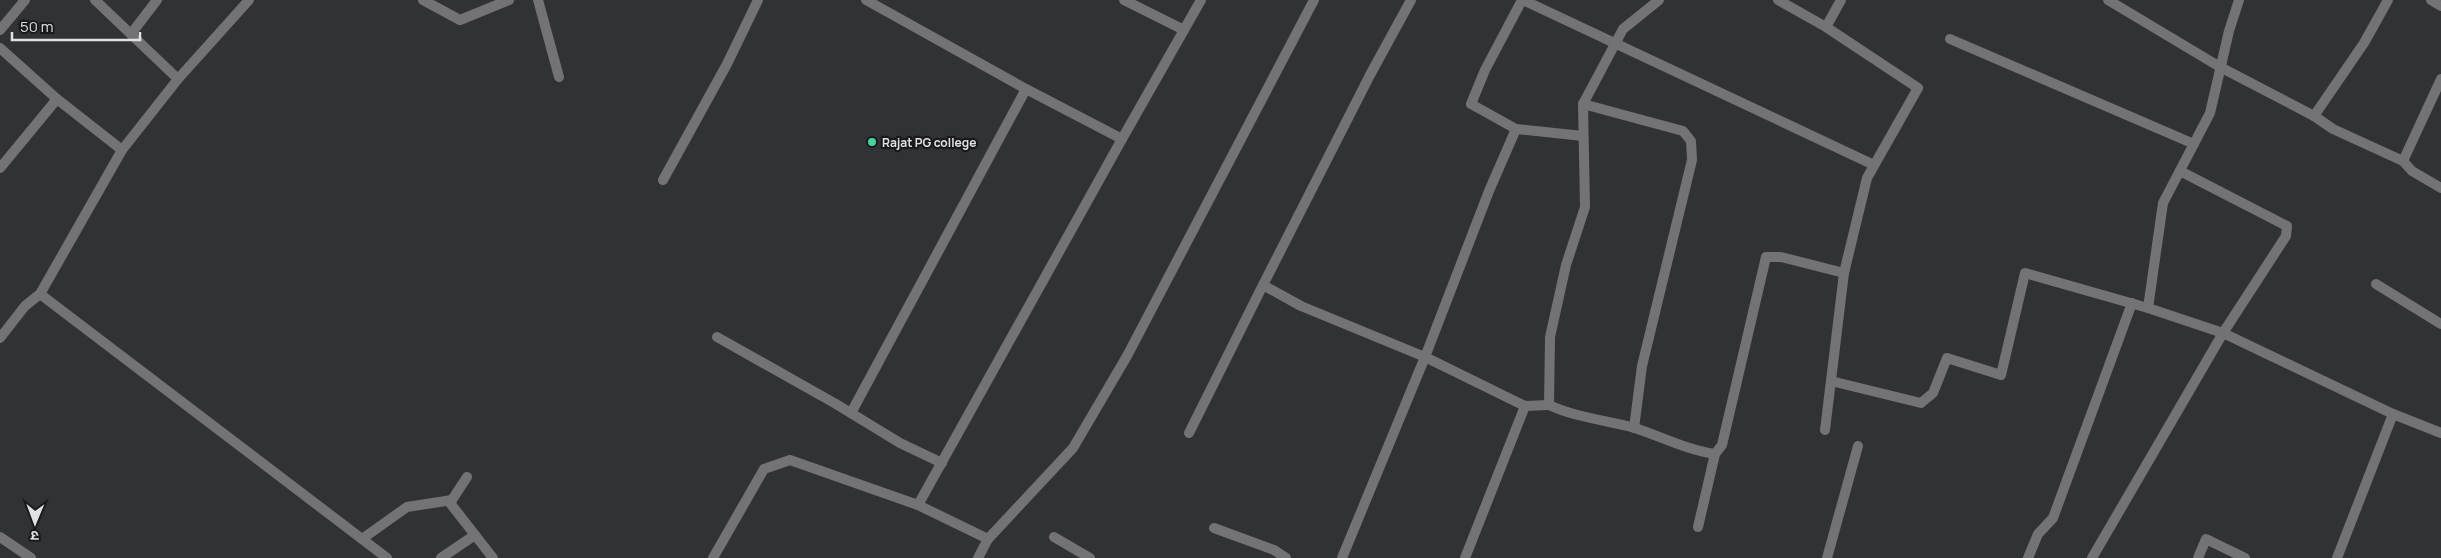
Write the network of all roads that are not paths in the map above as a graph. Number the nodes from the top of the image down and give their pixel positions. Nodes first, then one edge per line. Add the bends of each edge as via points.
1 (25, 0) edge
2 (94, 0) edge
3 (157, 0) edge
4 (249, 0) edge
5 (423, 0) edge
6 (509, 0) edge
7 (538, 0) edge
8 (758, 0) edge
9 (866, 0) edge
10 (1124, 0) edge
11 (1201, 0) edge
12 (1314, 0) edge
13 (1411, 0) edge
14 (1523, 0) edge
15 (1659, 0) edge
16 (1778, 0) edge
17 (1841, 0) edge
18 (2108, 0) edge
19 (2239, 0) edge
20 (2388, 0) edge
21 (2431, 0) edge
22 (2441, 6) edge
23 (1826, 27) junction
24 (0, 30) edge
25 (1184, 30) junction
26 (131, 34) junction
27 (1950, 40) dead end
28 (1616, 43) junction
29 (0, 48) edge
30 (2220, 67) junction
31 (559, 77) dead end
32 (178, 79) junction
33 (2441, 79) edge
34 (1026, 89) junction
35 (57, 99) junction
36 (1582, 104) junction
37 (2314, 116) junction
38 (1516, 129) junction
39 (1583, 136) junction
40 (1122, 139) junction
41 (2194, 144) junction
42 (122, 150) junction
43 (2403, 161) junction
44 (1874, 165) junction
45 (0, 168) edge
46 (2180, 172) junction
47 (663, 180) dead end
48 (2441, 188) edge
49 (1844, 273) junction
50 (2376, 284) dead end
51 (1263, 285) junction
52 (40, 294) junction
53 (2132, 303) junction
54 (2148, 308) junction
55 (2441, 324) edge
56 (2223, 333) junction
57 (718, 337) dead end
58 (0, 338) edge
59 (1425, 357) junction
60 (1831, 381) junction
61 (1549, 405) junction
62 (1526, 406) junction
63 (851, 413) junction
64 (2393, 414) junction
65 (1634, 428) junction
66 (1825, 430) dead end
67 (1189, 432) dead end
68 (2441, 433) edge
69 (1858, 446) dead end
70 (1715, 454) junction
71 (942, 463) junction
72 (467, 477) dead end
73 (452, 500) junction
74 (918, 505) junction
75 (1698, 527) dead end
76 (1214, 528) dead end
77 (475, 535) junction
78 (0, 537) edge
79 (1054, 537) dead end
80 (362, 539) junction
81 (988, 539) junction
82 (31, 558) edge
83 (387, 558) edge
84 (442, 558) edge
85 (493, 558) edge
86 (713, 558) edge
87 (978, 558) edge
88 (1090, 558) edge
89 (1286, 558) edge
90 (1342, 558) edge
91 (1465, 558) edge
92 (1827, 558) edge
93 (2028, 558) edge
94 (2092, 558) edge
95 (2198, 558) edge
96 (2245, 558) edge
97 (2337, 558) edge

1 - 24 street
2 - 26 street
3 - 26 street
4 - 32 street
5 - 6 street via 460,20
7 - 31 street
8 - 47 street
9 - 34 street
10 - 25 street
11 - 25 street
12 - 81 street via 1127,356 1072,448
13 - 51 street
14 - 28 street
14 - 38 street via 1485,70 1471,104
15 - 28 street via 1624,29
16 - 23 street
17 - 23 street
18 - 30 street
19 - 30 street
20 - 37 street via 2364,43
21 - 22 street
23 - 44 street via 1918,88
25 - 40 street
26 - 32 street
27 - 41 street
28 - 36 street
28 - 44 street
29 - 35 street
30 - 37 street
30 - 41 street via 2210,113
32 - 42 street
33 - 43 street
34 - 40 street
34 - 63 street
35 - 42 street
35 - 45 street
36 - 39 street
36 - 65 street via 1683,131 1691,141 1692,160 1642,366
37 - 43 street via 2333,129
38 - 39 street
38 - 59 street
39 - 61 street via 1585,207 1566,265 1550,338
40 - 71 street
41 - 46 street
42 - 52 street
43 - 48 street via 2412,171
44 - 49 street via 1867,178
46 - 54 street via 2163,203
46 - 56 street via 2286,226 2286,236
49 - 60 street
49 - 70 street via 1782,257 1766,257 1722,445
50 - 55 street
51 - 59 street via 1301,306
51 - 67 street
52 - 58 street via 25,306
52 - 80 street
53 - 54 street
53 - 60 street via 2026,273 2001,375 1947,358 1933,393 1921,402
53 - 93 street via 2053,518 2038,534
54 - 56 street
56 - 64 street
56 - 94 street
57 - 63 street
59 - 62 street
59 - 90 street
60 - 66 street
61 - 62 street
61 - 65 street via 1566,413
62 - 91 street
63 - 71 street via 900,443
64 - 68 street
64 - 97 street
65 - 70 street via 1696,451
69 - 92 street
70 - 75 street
71 - 74 street
72 - 73 street
73 - 77 street via 450,503
73 - 80 street via 406,507
74 - 81 street
74 - 86 street via 790,460 764,469
76 - 89 street via 1274,550
77 - 84 street
77 - 85 street
78 - 82 street
79 - 88 street
80 - 83 street
81 - 87 street
95 - 96 street via 2206,540

